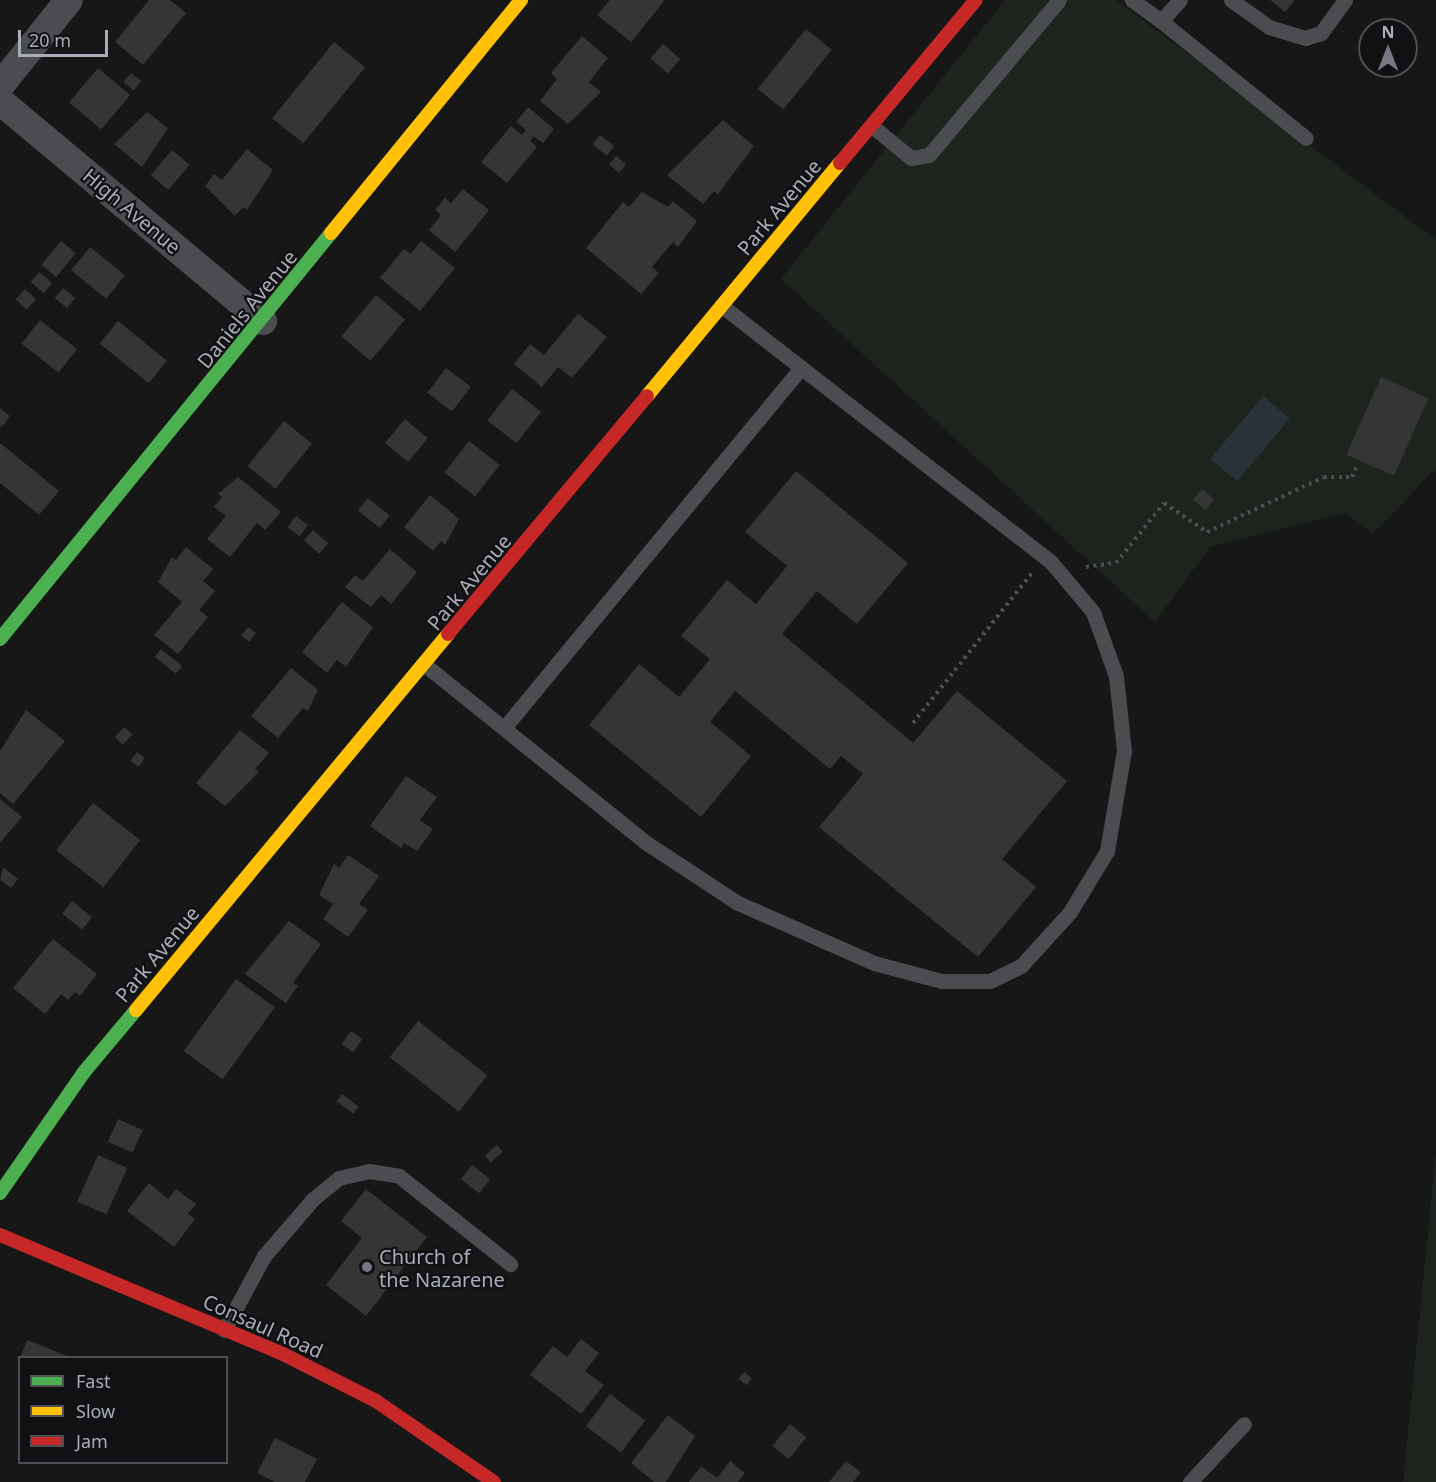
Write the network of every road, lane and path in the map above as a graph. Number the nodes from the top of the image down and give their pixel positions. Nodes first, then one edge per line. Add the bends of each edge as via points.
1 (69, 0) edge
2 (521, 0) edge
3 (976, 0) edge
4 (1059, 0) edge
5 (1132, 0) edge
6 (1180, 0) edge
7 (1231, 0) edge
8 (1345, 0) edge
9 (1161, 21) junction
10 (0, 86) edge
11 (0, 101) edge
12 (872, 126) junction
13 (1306, 138) dead end
14 (723, 307) junction
15 (263, 321) junction
16 (801, 368) junction
17 (1357, 466) dead end
18 (1044, 557) junction
19 (0, 639) edge
20 (425, 665) junction
21 (913, 723) dead end
22 (504, 728) junction
23 (0, 1193) edge
24 (0, 1235) edge
25 (510, 1264) dead end
26 (224, 1330) junction
27 (1244, 1425) dead end
28 (494, 1482) edge
29 (1190, 1482) edge

1 - 10 street
2 - 15 street, Daniels Avenue
3 - 12 street, Park Avenue
4 - 12 lane via 928,155 911,158
5 - 9 lane
6 - 9 lane
7 - 8 lane via 1269,27 1305,38 1321,33
9 - 13 lane
11 - 15 street, High Avenue
12 - 14 street, Park Avenue
14 - 16 lane
14 - 20 street, Park Avenue
15 - 19 street, Daniels Avenue
16 - 18 lane
16 - 22 lane
17 - 18 path via 1352,477 1324,477 1207,532 1164,503 1116,563 1087,567 1061,555
18 - 21 path
18 - 22 lane via 1093,612 1116,676 1124,751 1107,850 1070,912 1021,966 990,981 941,981 874,963 738,903 645,842
20 - 22 lane
20 - 23 street, Park Avenue via 84,1072
24 - 26 street, Consaul Road
25 - 26 lane via 399,1176 369,1171 339,1178 313,1199 264,1256
26 - 28 street, Consaul Road via 376,1401
27 - 29 lane

